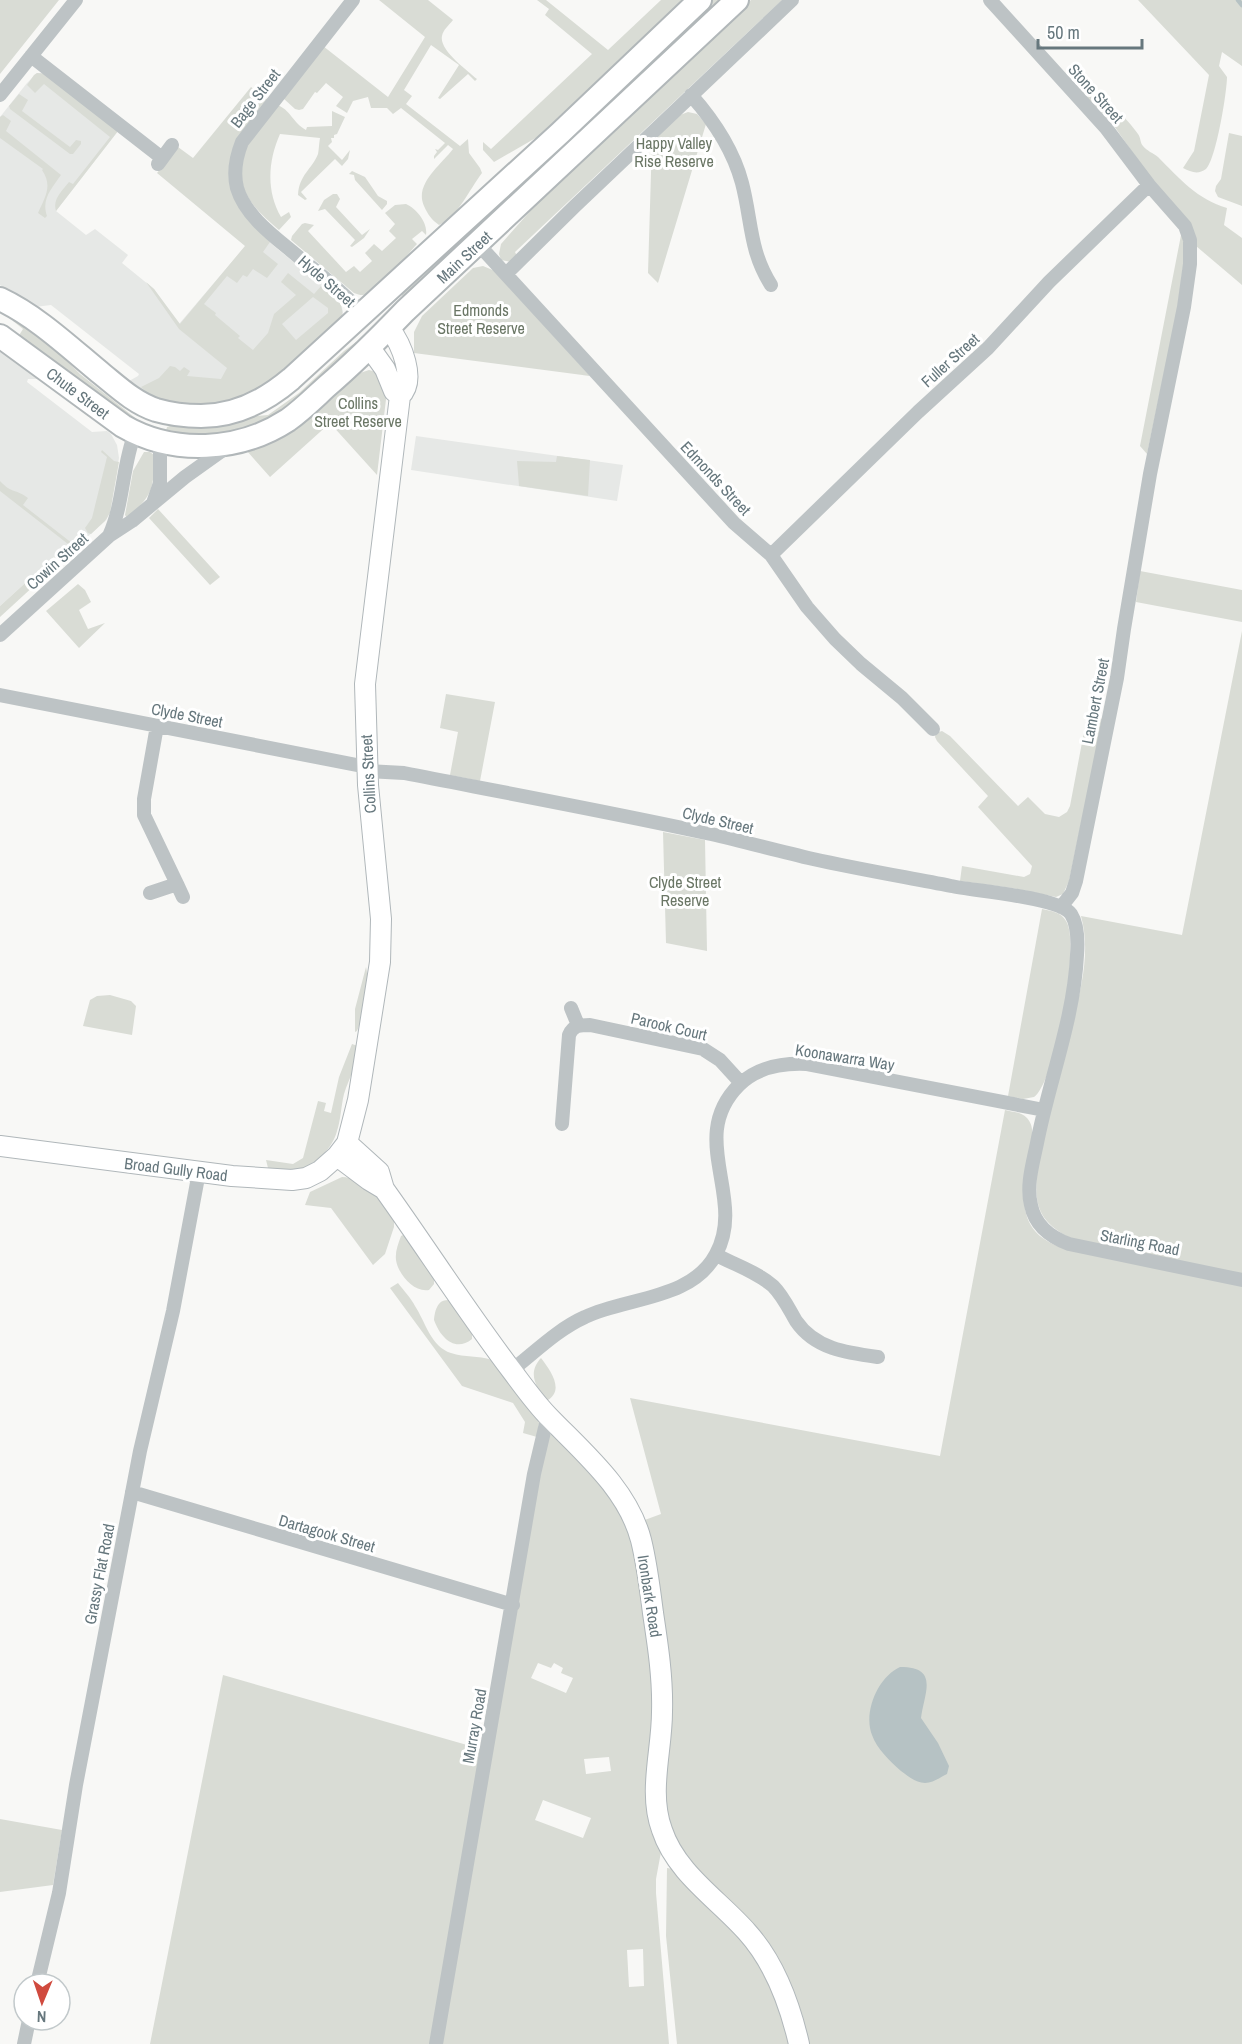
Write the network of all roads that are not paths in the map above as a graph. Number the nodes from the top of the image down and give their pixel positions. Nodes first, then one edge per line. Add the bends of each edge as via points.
1 (76, 0) edge
2 (353, 0) edge
3 (700, 0) edge
4 (737, 0) edge
5 (792, 0) edge
6 (990, 0) edge
7 (31, 56) junction
8 (0, 95) edge
9 (691, 95) junction
10 (172, 145) dead end
11 (1149, 185) junction
12 (263, 226) joint
13 (478, 244) junction
14 (506, 274) junction
15 (771, 285) dead end
16 (0, 299) edge
17 (363, 314) junction
18 (389, 328) junction
19 (0, 336) edge
20 (369, 348) junction
21 (400, 396) junction
22 (155, 409) junction
23 (135, 433) junction
24 (160, 440) junction
25 (237, 442) junction
26 (153, 504) junction
27 (109, 536) junction
28 (771, 555) junction
29 (0, 635) edge
30 (0, 695) edge
31 (157, 726) junction
32 (933, 729) dead end
33 (367, 769) junction
34 (177, 884) junction
35 (150, 893) dead end
36 (183, 897) dead end
37 (1062, 907) junction
38 (571, 1008) dead end
39 (578, 1025) junction
40 (741, 1083) junction
41 (1044, 1110) junction
42 (562, 1124) dead end
43 (0, 1146) edge
44 (342, 1150) junction
45 (199, 1172) junction
46 (716, 1254) junction
47 (1242, 1280) edge
48 (878, 1357) dead end
49 (512, 1370) junction
50 (548, 1415) junction
51 (132, 1492) junction
52 (513, 1605) junction
53 (41, 1972) edge
54 (436, 2044) edge
55 (799, 2044) edge

1 - 7 street
2 - 12 street, Bage Street via 242,142 236,164 238,189
3 - 17 main road, Main Street
4 - 13 main road, Main Street
5 - 9 street
6 - 11 street, Stone Street via 1106,128
7 - 8 street
7 - 10 street via 159,162
9 - 14 street
9 - 15 street via 721,134 735,162 757,260
11 - 28 street, Fuller Street via 980,356
11 - 37 street, Lambert Street via 1187,230 1190,264 1149,474 1114,698 1076,881
12 - 17 street, Hyde Street
13 - 14 street, Edmonds Street
13 - 18 main road, Main Street
14 - 28 street, Edmonds Street via 734,523
16 - 22 main road, Chute Street via 124,392
17 - 18 main road
17 - 20 main road, Hyde Street via 363,332
17 - 22 main road, Main Street via 271,396 251,406 209,416
18 - 20 main road, Main Street
18 - 21 street, Collins Street via 405,362 406,384
19 - 23 main road, Chute Street
20 - 21 street
20 - 25 main road, Main Street via 288,419
21 - 33 street, Collins Street via 366,669
22 - 23 main road
22 - 24 main road
23 - 24 main road, Chute Street
23 - 27 street, Cowin Street
24 - 25 main road, Main Street via 194,446
24 - 26 street via 160,483
25 - 26 street, Cowin Street
26 - 27 street, Cowin Street
27 - 29 street, Cowin Street
28 - 32 street, Edmonds Street via 835,639
30 - 31 street, Clyde Street
31 - 33 street, Clyde Street
31 - 34 street via 144,815
33 - 37 street, Clyde Street via 405,773
33 - 44 street, Collins Street via 381,947 358,1100
34 - 35 street
34 - 36 street
37 - 41 street via 1071,914 1075,925 1077,963
38 - 39 street
39 - 40 street, Parook Court via 703,1049 720,1060
39 - 42 street via 569,1035
40 - 41 street, Koonawarra Way via 765,1068 806,1064
40 - 46 street, Koonawarra Way via 726,1101 716,1132 726,1216
41 - 47 street, Starling Road via 1030,1181 1030,1203 1038,1224 1050,1235 1069,1245
43 - 45 street, Broad Gully Road
44 - 45 street, Broad Gully Road via 320,1171 299,1180
44 - 49 street, Ironbark Road via 369,1180 384,1189
45 - 51 street, Grassy Flat Road via 173,1311
46 - 48 street via 771,1284 814,1340 838,1350
46 - 49 street, Koonawarra Way via 687,1283 577,1321
49 - 50 street, Ironbark Road
50 - 52 street, Murray Road
50 - 55 street, Ironbark Road via 618,1492 641,1540 662,1681 656,1787 662,1831 683,1866 759,1947 784,1995
51 - 52 street, Dartagook Street
51 - 53 street, Grassy Flat Road via 59,1893
52 - 54 street, Murray Road

